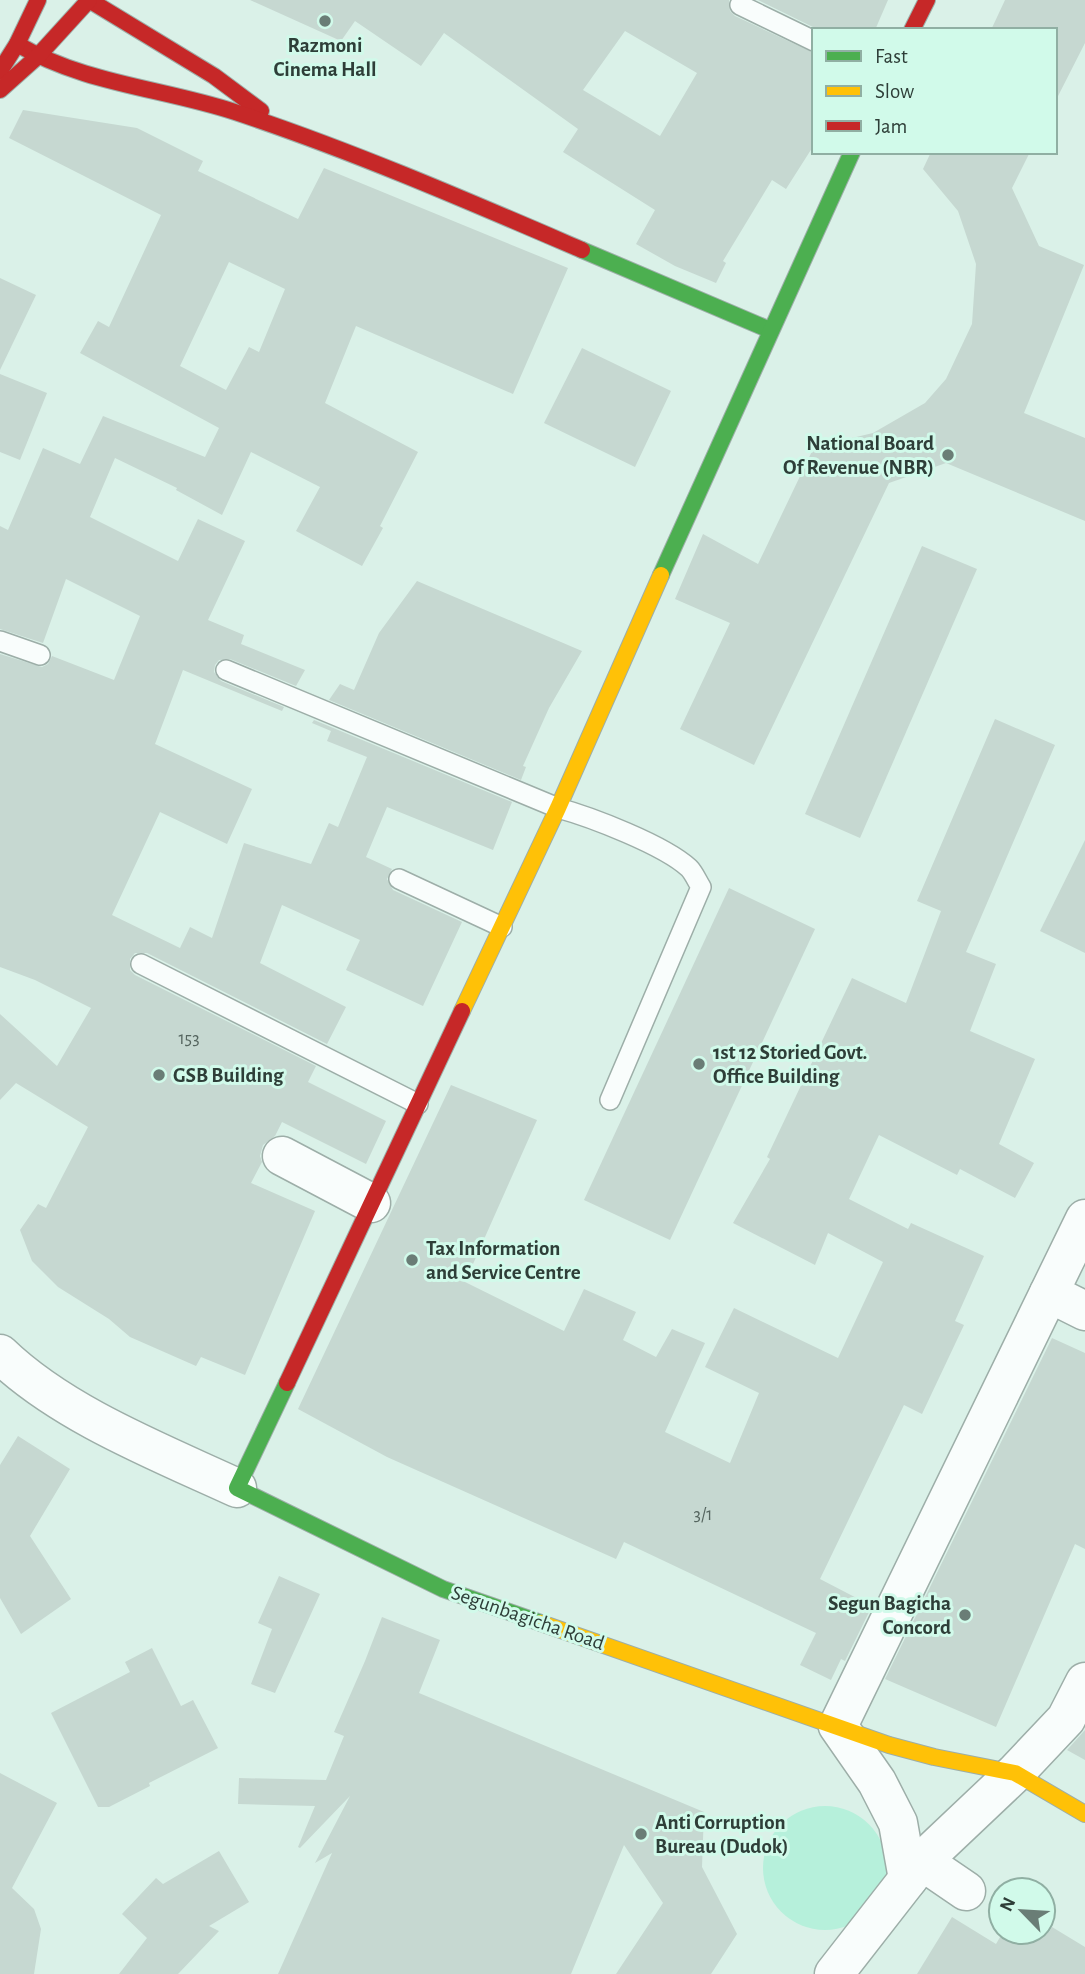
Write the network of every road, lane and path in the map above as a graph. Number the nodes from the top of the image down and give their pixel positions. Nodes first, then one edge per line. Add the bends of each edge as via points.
1 (38, 0) edge
2 (89, 0) edge
3 (927, 0) edge
4 (740, 5) dead end
5 (913, 28) edge
6 (12, 40) junction
7 (812, 40) edge
8 (37, 57) junction
9 (0, 71) edge
10 (0, 90) edge
11 (282, 128) junction
12 (851, 154) edge
13 (770, 330) junction
14 (0, 640) edge
15 (40, 655) dead end
16 (226, 670) dead end
17 (558, 808) junction
18 (399, 879) dead end
19 (502, 927) junction
20 (141, 964) dead end
21 (610, 1100) dead end
22 (418, 1104) junction
23 (282, 1156) dead end
24 (371, 1203) junction
25 (1085, 1219) edge
26 (1049, 1293) junction
27 (1085, 1311) edge
28 (0, 1353) edge
29 (237, 1488) junction
30 (1085, 1682) edge
31 (838, 1726) junction
32 (1015, 1773) junction
33 (1085, 1814) edge
34 (915, 1870) junction
35 (966, 1891) dead end
36 (834, 1974) edge

1 - 6 street
2 - 8 street
2 - 11 street via 214,76
3 - 5 street
4 - 7 lane
6 - 8 street
6 - 9 street
8 - 10 street
8 - 11 street via 81,74 185,97
11 - 13 street
12 - 13 street
13 - 17 street
14 - 15 lane
16 - 17 lane
17 - 19 street
17 - 21 lane via 663,851 690,869 701,887
18 - 19 lane
19 - 22 street
20 - 22 lane
22 - 24 street
23 - 24 street
24 - 29 street
25 - 26 street
26 - 27 street
26 - 31 street
28 - 29 street, Segunbagicha Road via 20,1373 99,1422
29 - 31 street, Segunbagicha Road via 443,1589
30 - 32 street via 1066,1719
31 - 32 street, Segunbagicha Road via 922,1754
31 - 34 street via 877,1782
32 - 33 street, Segunbagicha Road
32 - 34 street
34 - 35 street
34 - 36 street

